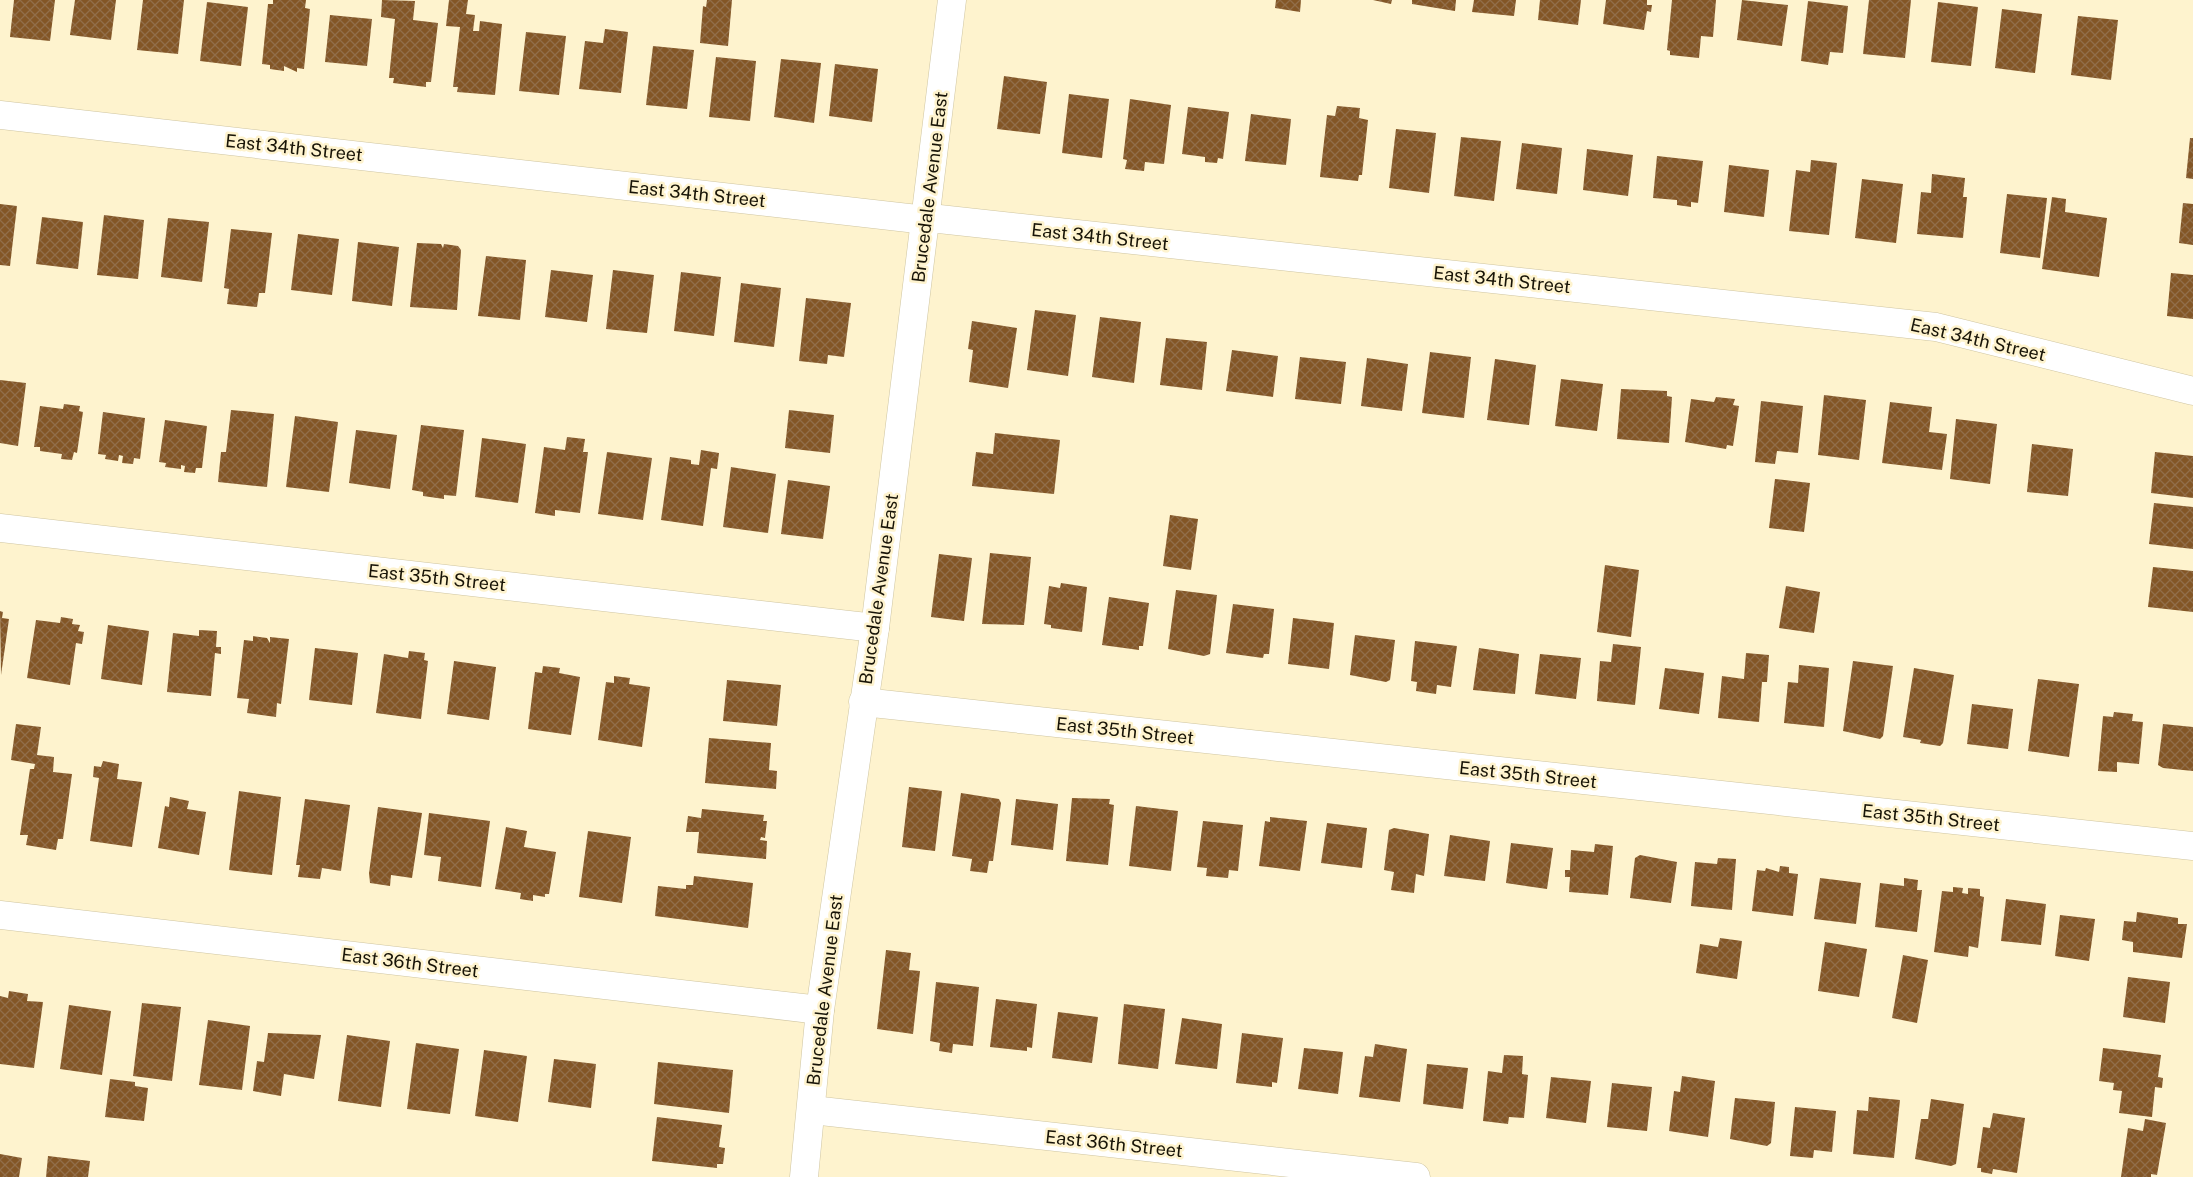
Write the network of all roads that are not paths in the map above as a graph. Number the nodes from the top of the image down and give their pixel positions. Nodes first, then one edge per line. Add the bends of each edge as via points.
1 (952, 0) edge
2 (0, 115) edge
3 (926, 220) junction
4 (2193, 391) edge
5 (0, 528) edge
6 (875, 628) junction
7 (863, 702) junction
8 (2193, 846) edge
9 (0, 915) edge
10 (820, 1010) junction
11 (812, 1110) junction
12 (804, 1177) edge
13 (1416, 1177) edge

1 - 3 street, Brucedale Avenue East
2 - 3 street, East 34th Street
3 - 4 street, East 34th Street via 1936,327
3 - 6 street, Brucedale Avenue East
5 - 6 street, East 35th Street
6 - 7 street, Brucedale Avenue East
7 - 8 street, East 35th Street
7 - 10 street, Brucedale Avenue East
9 - 10 street, East 36th Street
10 - 11 street, Brucedale Avenue East
11 - 12 street, Brucedale Avenue East
11 - 13 street, East 36th Street

